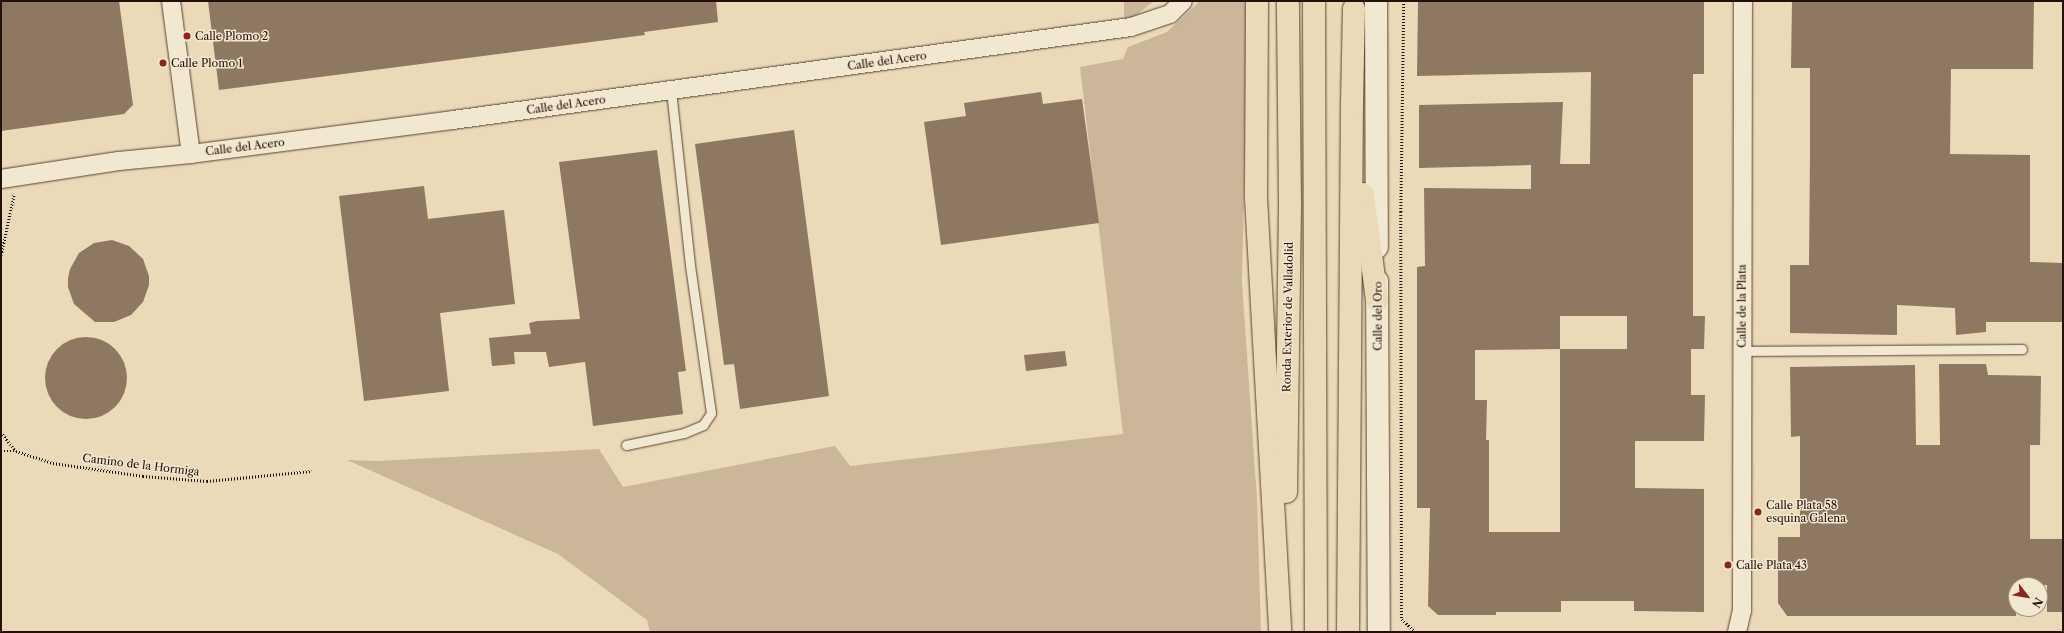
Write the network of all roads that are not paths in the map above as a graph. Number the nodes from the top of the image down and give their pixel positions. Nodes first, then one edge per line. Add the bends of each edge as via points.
1 (171, 1) edge
2 (1183, 1) edge
3 (1258, 1) edge
4 (1288, 1) edge
5 (1314, 1) edge
6 (1376, 1) edge
7 (1743, 1) edge
8 (1354, 5) edge
9 (671, 91) junction
10 (191, 154) junction
11 (8, 178) edge
12 (1377, 300) junction
13 (2022, 349) dead end
14 (1742, 352) junction
15 (626, 445) dead end
16 (1742, 611) junction
17 (1379, 623) edge
18 (1280, 632) edge
19 (1284, 632) edge
20 (1316, 632) edge
21 (1348, 632) edge
22 (1391, 632) edge
23 (1737, 632) edge
24 (1749, 632) edge

1 - 10 street
2 - 9 street, Calle del Acero via 1170,14 1131,27
3 - 18 highway via 1256,198
4 - 19 highway, Ronda Exterior de Valladolid via 1290,204
5 - 20 highway
6 - 12 street, Calle del Oro
7 - 14 street, Calle de la Plata
8 - 12 highway via 1360,167
8 - 21 highway
9 - 10 street, Calle del Acero
9 - 15 lane via 690,265 711,413 703,425 684,433
10 - 11 street, Calle del Acero via 119,161
12 - 17 street, Calle del Oro
13 - 14 lane
14 - 16 street, Calle de la Plata
16 - 23 street, Calle de la Plata
16 - 24 street, Calle de la Plata
17 - 22 street

